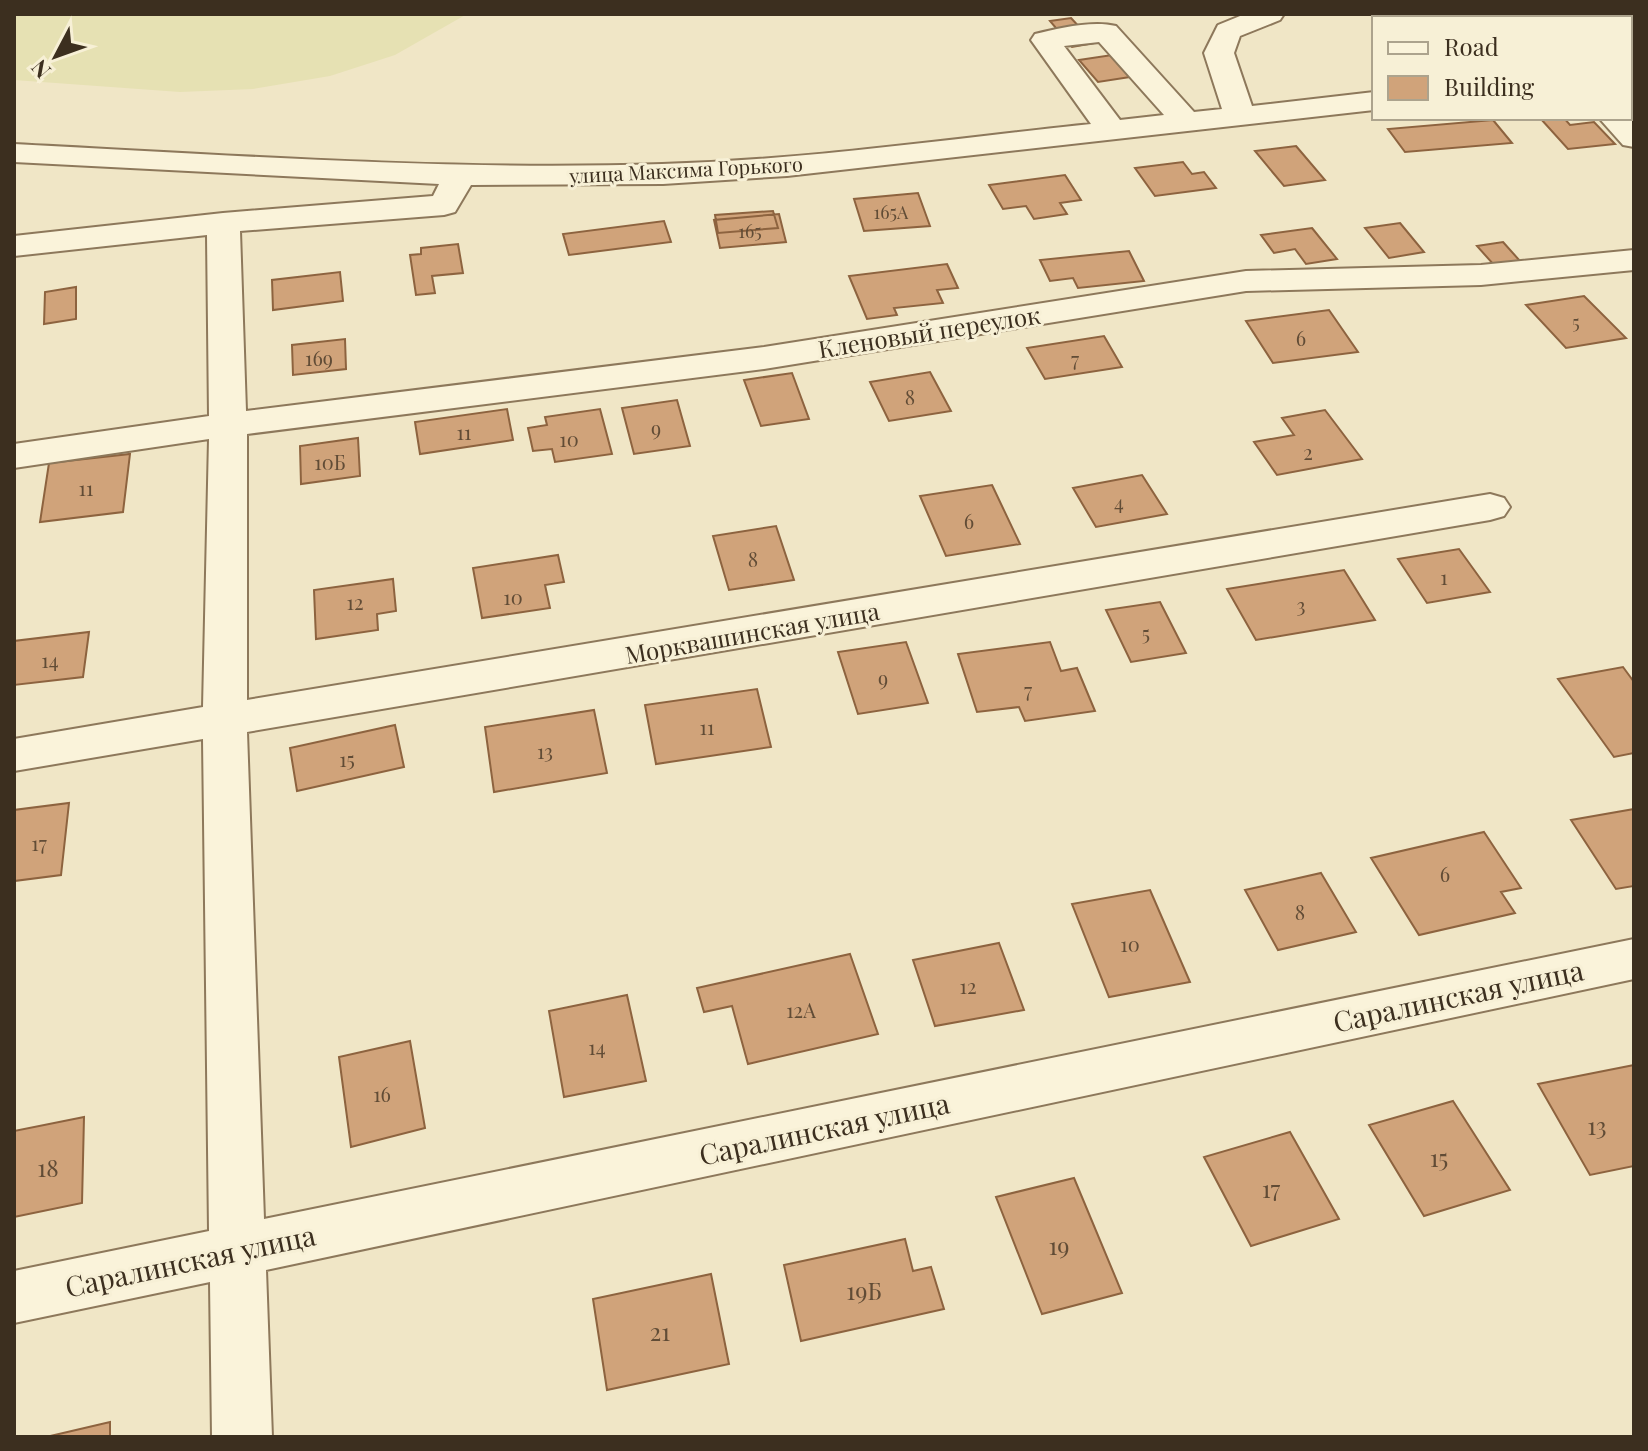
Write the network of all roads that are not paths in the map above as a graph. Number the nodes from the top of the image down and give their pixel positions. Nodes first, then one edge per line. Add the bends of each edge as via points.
1 (1270, 14) edge
2 (1372, 101) edge
3 (1240, 116) junction
4 (1616, 120) edge
5 (1187, 123) junction
6 (1112, 131) junction
7 (1634, 138) edge
8 (14, 153) edge
9 (460, 176) junction
10 (223, 223) junction
11 (14, 246) edge
12 (1633, 262) edge
13 (228, 425) junction
14 (14, 456) edge
15 (1490, 507) dead end
16 (225, 722) junction
17 (14, 755) edge
18 (1634, 959) edge
19 (240, 1249) junction
20 (14, 1297) edge
21 (242, 1437) edge

1 - 3 street via 1228,31 1219,53
2 - 3 street, улица Максима Горького
3 - 5 street, улица Максима Горького
4 - 7 street
5 - 6 street, улица Максима Горького
5 - 6 street via 1106,32 1045,40
6 - 9 street, улица Максима Горького via 787,167
8 - 9 street, улица Максима Горького
9 - 10 street via 444,205
10 - 11 street
10 - 13 street
12 - 13 street, Кленовый переулок via 1481,275 1246,281 764,358
13 - 14 street, Кленовый переулок
13 - 16 street
15 - 16 street, Морквашинская улица
16 - 17 street, Морквашинская улица
16 - 19 street
18 - 19 street, Саралинская улица
19 - 20 street, Саралинская улица
19 - 21 street

